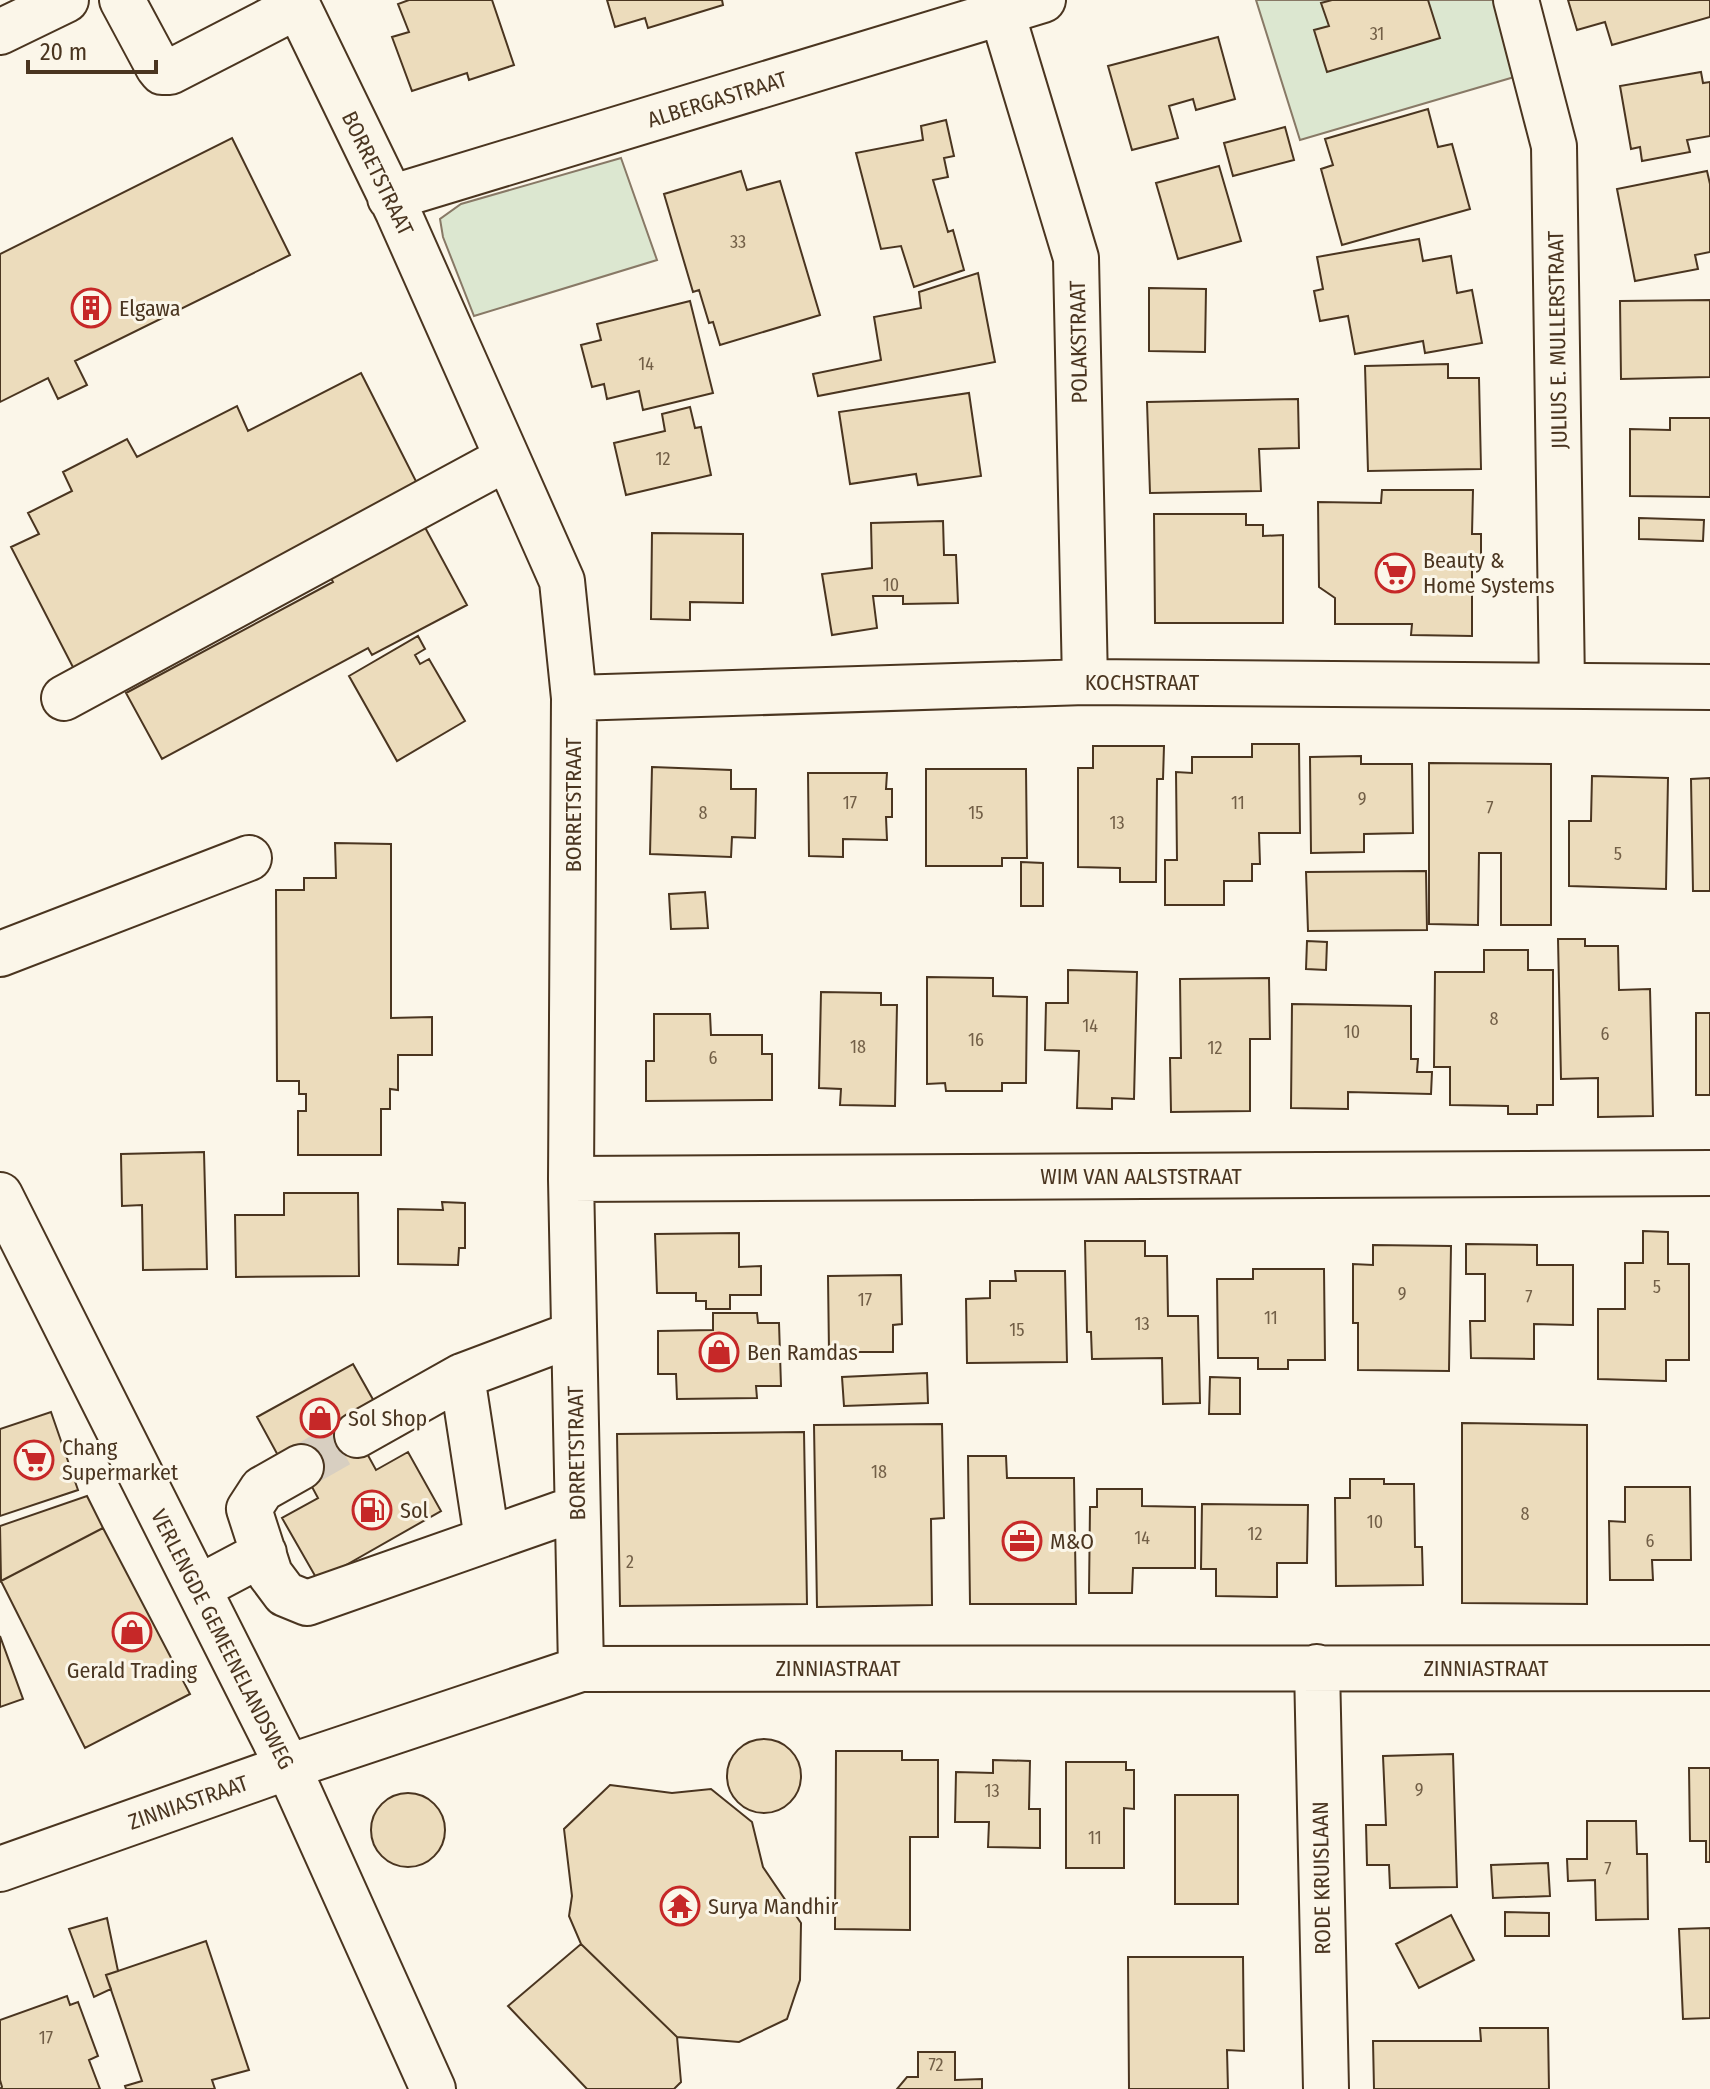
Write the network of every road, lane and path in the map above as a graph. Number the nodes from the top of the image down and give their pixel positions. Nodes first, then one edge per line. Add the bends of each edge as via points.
1 (66, 0) edge
2 (122, 0) edge
3 (1043, 0) edge
4 (1516, 0) edge
5 (296, 3) edge
6 (1002, 13) junction
7 (0, 32) edge
8 (390, 198) junction
9 (507, 458) junction
10 (1085, 682) junction
11 (1562, 685) junction
12 (1710, 687) edge
13 (64, 698) dead end
14 (574, 698) junction
15 (249, 858) dead end
16 (0, 954) edge
17 (1710, 1173) edge
18 (571, 1179) junction
19 (0, 1195) edge
20 (574, 1334) junction
21 (462, 1376) junction
22 (357, 1435) tunnel mouth
23 (301, 1467) tunnel mouth
24 (577, 1508) junction
25 (487, 1539) junction
26 (264, 1553) junction
27 (198, 1588) junction
28 (1317, 1667) junction
29 (1710, 1668) edge
30 (581, 1669) junction
31 (288, 1767) junction
32 (0, 1869) edge
33 (433, 2089) edge
34 (1326, 2089) edge

1 - 7 street
2 - 5 street via 162,72
3 - 6 street, ALBERGASTRAAT
4 - 11 street, JULIUS E. MULLERSTRAAT via 1554,146
5 - 8 street, BORRETSTRAAT
6 - 8 street, ALBERGASTRAAT
6 - 10 street, POLAKSTRAAT via 1076,258
8 - 9 street, BORRETSTRAAT
9 - 13 street
9 - 14 street, BORRETSTRAAT via 562,581
10 - 11 street, KOCHSTRAAT
10 - 14 street, KOCHSTRAAT
11 - 12 street, KOCHSTRAAT
14 - 18 street, BORRETSTRAAT
15 - 16 street
17 - 18 street, WIM VAN AALSTSTRAAT
18 - 20 street, BORRETSTRAAT
19 - 27 street, VERLENGDE GEMEENELANDSWEG
20 - 21 street
20 - 24 street, BORRETSTRAAT
21 - 22 street
21 - 25 street
23 - 26 street via 262,1489 249,1509
24 - 25 street
24 - 30 street, BORRETSTRAAT
25 - 26 street via 307,1603 285,1594 270,1574
26 - 27 street
27 - 31 street, VERLENGDE GEMEENELANDSWEG
28 - 29 street, ZINNIASTRAAT
28 - 30 street, ZINNIASTRAAT
28 - 34 street, RODE KRUISLAAN
30 - 31 street, ZINNIASTRAAT
31 - 32 street, ZINNIASTRAAT
31 - 33 street, VERLENGDE GEMEENELANDSWEG

